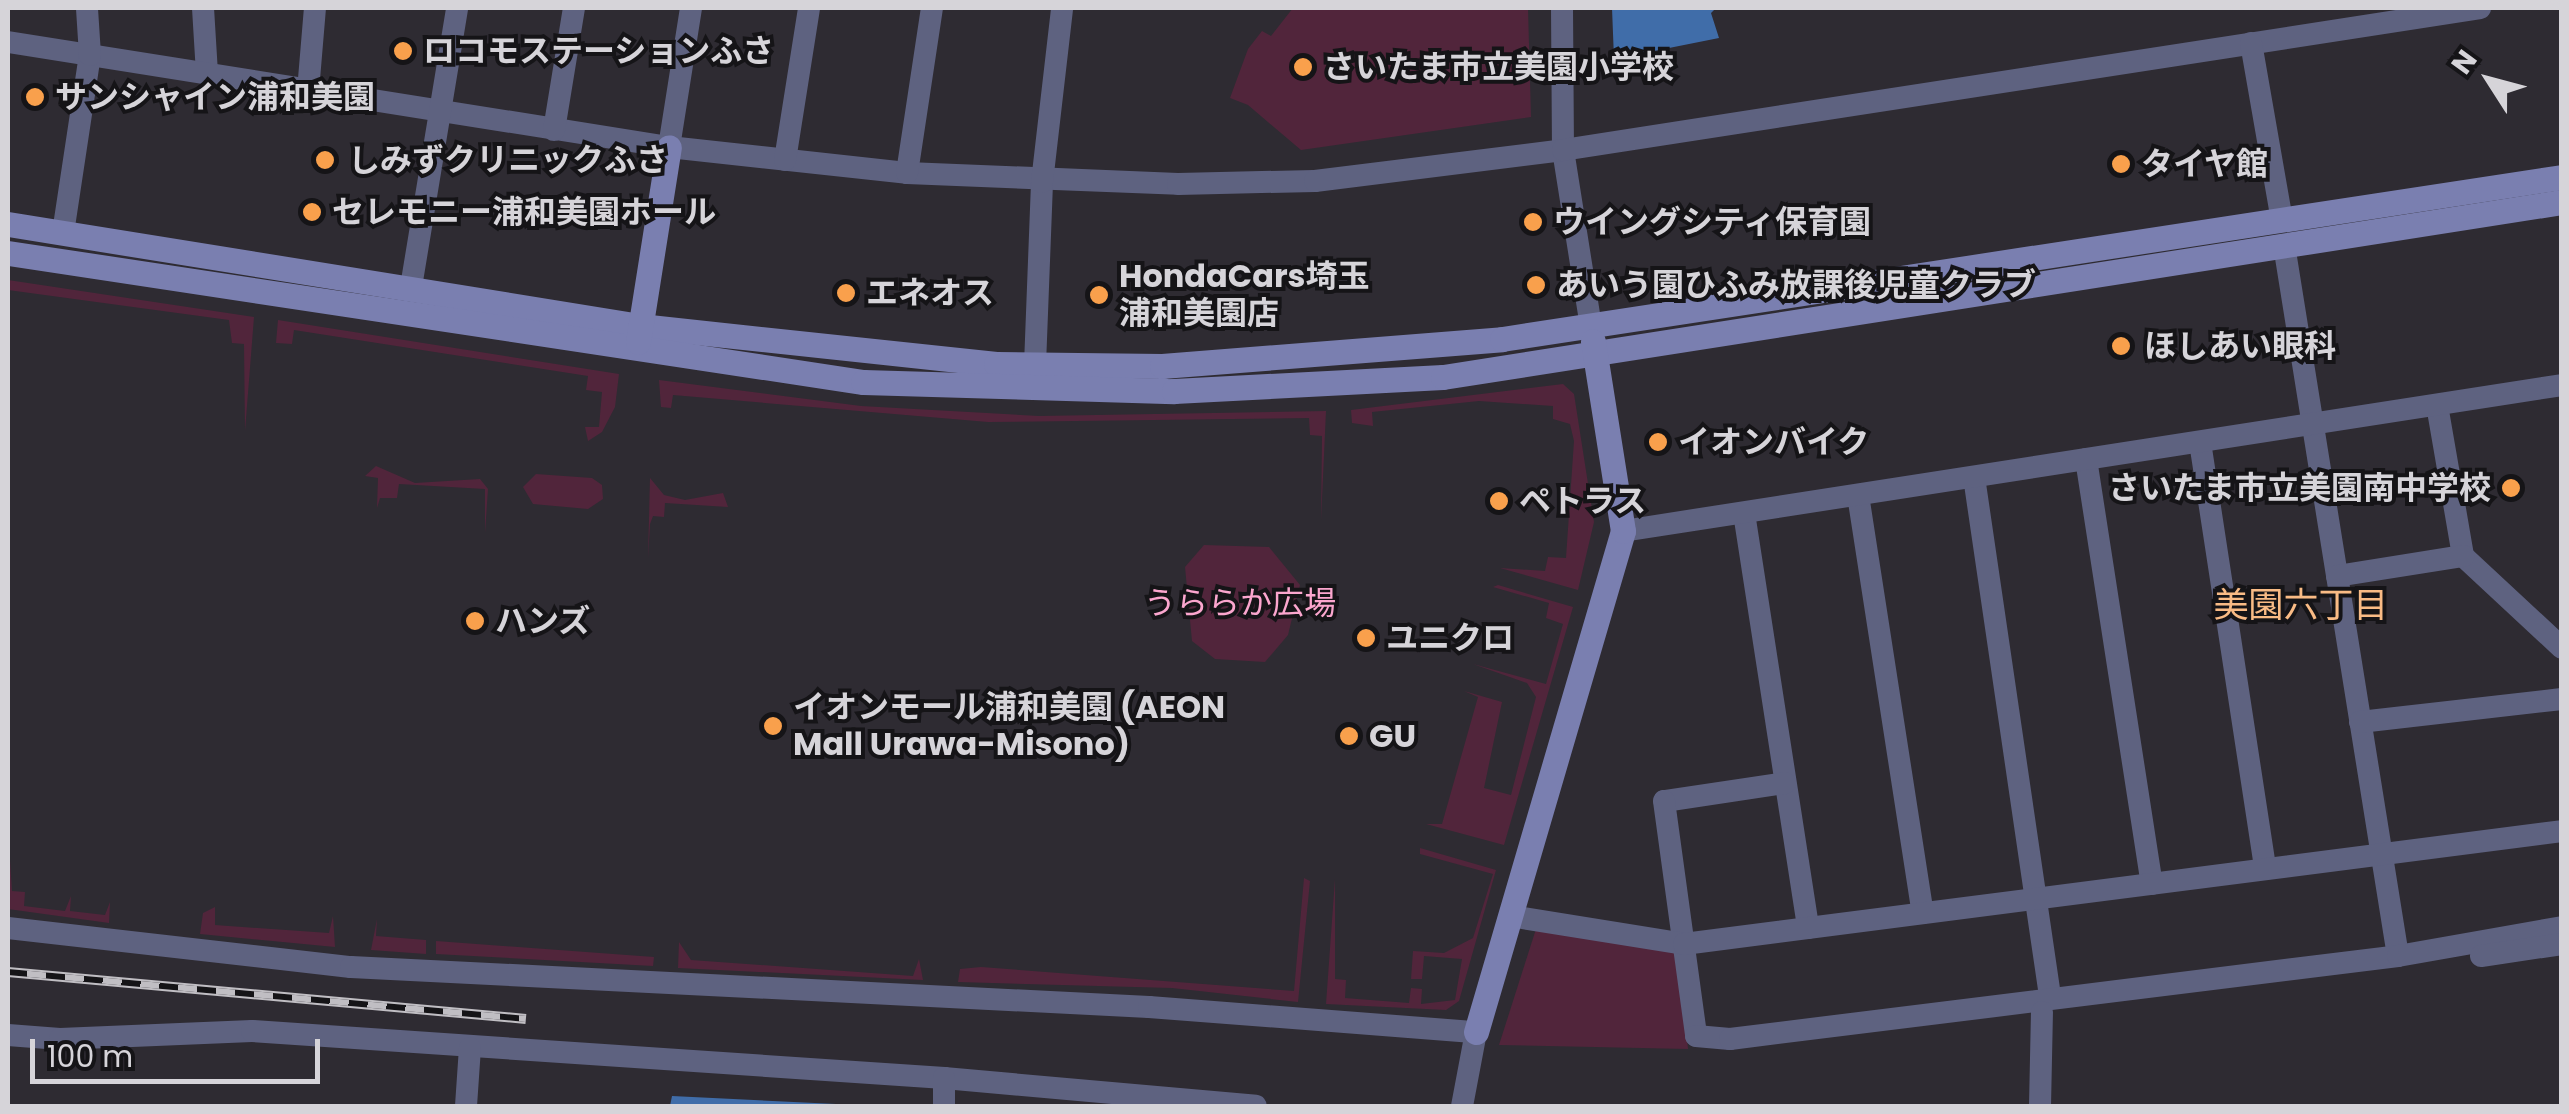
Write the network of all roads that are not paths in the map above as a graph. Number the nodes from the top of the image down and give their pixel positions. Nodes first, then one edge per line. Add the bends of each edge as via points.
1 (87, 8) edge
2 (203, 8) edge
3 (315, 8) edge
4 (457, 8) edge
5 (574, 8) edge
6 (691, 8) edge
7 (810, 8) edge
8 (932, 8) edge
9 (1062, 8) edge
10 (1562, 8) edge
11 (2480, 8) edge
12 (8, 42) edge
13 (2251, 43) junction
14 (90, 55) junction
15 (207, 74) junction
16 (308, 91) junction
17 (441, 112) junction
18 (554, 130) junction
19 (668, 147) junction
20 (1563, 150) junction
21 (785, 160) junction
22 (907, 173) junction
23 (2562, 176) edge
24 (1042, 182) junction
25 (2562, 202) edge
26 (8, 224) edge
27 (62, 233) junction
28 (2283, 233) junction
29 (8, 253) edge
30 (411, 288) junction
31 (640, 326) junction
32 (1591, 326) junction
33 (636, 352) junction
34 (1595, 354) junction
35 (1035, 365) junction
36 (2562, 385) edge
37 (2437, 405) junction
38 (2313, 424) junction
39 (2200, 442) junction
40 (2086, 460) junction
41 (1974, 477) junction
42 (1858, 495) junction
43 (1744, 512) junction
44 (1623, 532) junction
45 (2463, 556) junction
46 (2337, 576) junction
47 (2562, 648) edge
48 (2562, 700) edge
49 (2360, 722) junction
50 (1786, 783) junction
51 (2562, 831) edge
52 (2381, 854) junction
53 (2266, 869) junction
54 (2152, 884) junction
55 (2040, 898) junction
56 (1923, 913) junction
57 (1510, 916) junction
58 (2562, 927) edge
59 (8, 928) edge
60 (1808, 928) junction
61 (1684, 944) junction
62 (2562, 944) edge
63 (2398, 956) junction
64 (2046, 1004) junction
65 (1476, 1032) junction
66 (8, 1035) edge
67 (470, 1048) junction
68 (944, 1078) junction
69 (1215, 1105) edge
70 (466, 1106) edge
71 (944, 1106) edge
72 (1256, 1106) edge
73 (1462, 1106) edge
74 (2040, 1106) edge

1 - 14 street
2 - 15 street
3 - 16 street
4 - 17 street
5 - 18 street
6 - 19 street
7 - 21 street
8 - 22 street
9 - 24 street
10 - 20 street
11 - 13 street
12 - 14 street
13 - 20 street
13 - 28 street
14 - 15 street
14 - 27 street
15 - 16 street
16 - 17 street
17 - 18 street
17 - 30 street
18 - 19 street
19 - 21 street
19 - 31 street
20 - 24 street via 1316,181
20 - 32 street
21 - 22 street
22 - 24 street
23 - 28 street
24 - 35 street
25 - 28 street
26 - 27 street
27 - 30 street
28 - 32 street
28 - 34 street
28 - 38 street
29 - 33 street
30 - 31 street
31 - 33 street
31 - 35 street
32 - 34 street
32 - 35 street via 1248,362
33 - 34 street via 863,382 1174,391 1382,383
34 - 44 street
36 - 37 street
37 - 38 street
37 - 45 street
38 - 39 street
38 - 46 street
39 - 40 street
39 - 53 street
40 - 41 street
40 - 54 street
41 - 42 street
41 - 55 street
42 - 43 street
42 - 56 street
43 - 44 street
43 - 50 street
44 - 57 street
45 - 46 street
45 - 47 street
46 - 49 street
48 - 49 street
49 - 52 street
50 - 60 street
50 - 61 street via 1664,801
51 - 52 street
52 - 53 street
52 - 63 street
53 - 54 street
54 - 55 street
55 - 56 street
55 - 64 street
56 - 60 street
57 - 61 street
57 - 65 street
58 - 63 street
59 - 65 street via 351,968 1149,1007
60 - 61 street
61 - 64 street via 1696,1036
62 - 64 street
63 - 64 street
64 - 74 street
65 - 73 street
66 - 67 street via 252,1031
67 - 68 street
67 - 70 street
68 - 69 street
68 - 71 street
69 - 72 street

